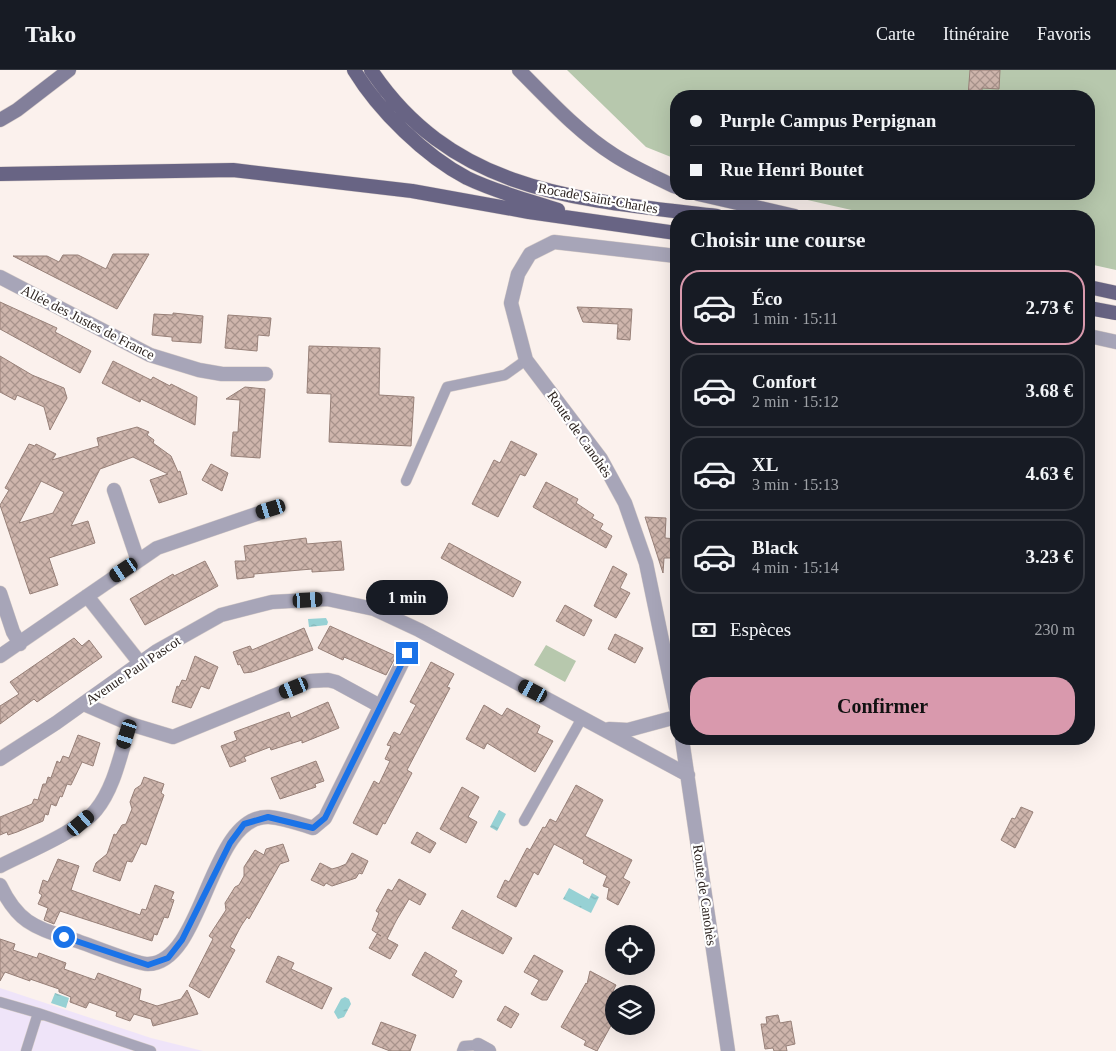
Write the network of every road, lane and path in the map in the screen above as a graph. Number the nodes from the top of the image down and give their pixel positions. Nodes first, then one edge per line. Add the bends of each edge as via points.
1 (69, 70) edge
2 (354, 70) edge
3 (371, 70) edge
4 (518, 70) edge
5 (0, 120) edge
6 (0, 174) edge
7 (670, 184) edge
8 (724, 200) edge
9 (670, 210) edge
10 (769, 210) edge
11 (670, 225) edge
12 (670, 232) edge
13 (670, 255) edge
14 (0, 277) edge
15 (1095, 288) edge
16 (1116, 293) edge
17 (1095, 309) edge
18 (1116, 313) edge
19 (1095, 337) edge
20 (1116, 342) edge
21 (526, 360) junction
22 (266, 374) dead end
23 (406, 482) dead end
24 (114, 490) dead end
25 (271, 509) dead end
26 (138, 561) junction
27 (0, 593) edge
28 (87, 596) junction
29 (20, 644) junction
30 (407, 653) dead end
31 (0, 656) edge
32 (140, 663) junction
33 (670, 679) edge
34 (84, 704) junction
35 (380, 706) junction
36 (582, 718) junction
37 (670, 719) edge
38 (130, 724) junction
39 (606, 729) junction
40 (683, 745) edge
41 (0, 759) edge
42 (688, 775) junction
43 (524, 821) dead end
44 (0, 866) edge
45 (0, 885) edge
46 (0, 1003) edge
47 (38, 1013) junction
48 (484, 1048) edge
49 (26, 1051) edge
50 (151, 1051) edge
51 (462, 1051) edge
52 (728, 1051) edge

1 - 5 main road
2 - 11 main road, Rocade Saint-Charles via 380,106 417,143 466,177 560,210
3 - 9 main road, Rocade Saint-Charles via 401,108 424,130 470,162 497,175 526,186 596,201
4 - 7 main road via 550,102 612,154
6 - 12 main road via 233,170 412,191 538,214
8 - 10 main road
13 - 21 street, Route de Canohès via 554,242 530,254 518,274 511,303
14 - 22 street, Allée des Justes de France via 150,355 222,374
15 - 16 main road
17 - 18 main road
19 - 20 street
21 - 23 lane via 505,375 447,387
21 - 33 street, Route de Canohès via 601,459 625,503 646,563
24 - 26 street
25 - 26 street via 157,548
26 - 28 street
27 - 29 street
28 - 29 street
28 - 32 street
29 - 31 street
30 - 35 street
32 - 34 street, Avenue Paul Pascot
32 - 36 street, Avenue Paul Pascot via 221,615 272,602 327,599 374,609
34 - 38 street
34 - 41 street, Avenue Paul Pascot
35 - 38 street via 328,680 310,681 173,736
35 - 45 street via 325,818 313,828 268,817 244,824 230,843 182,940 168,958 148,965 31,926 10,906
36 - 39 street, Avenue Paul Pascot
36 - 43 lane
37 - 39 street, Avenue Paul Pascot via 628,730
38 - 44 street via 112,781 96,810 81,823
39 - 42 street, Avenue Paul Pascot
40 - 42 street, Route de Canohès
42 - 52 street, Route de Canohès
46 - 47 lane
47 - 49 lane
47 - 50 lane
48 - 51 lane via 464,1046

